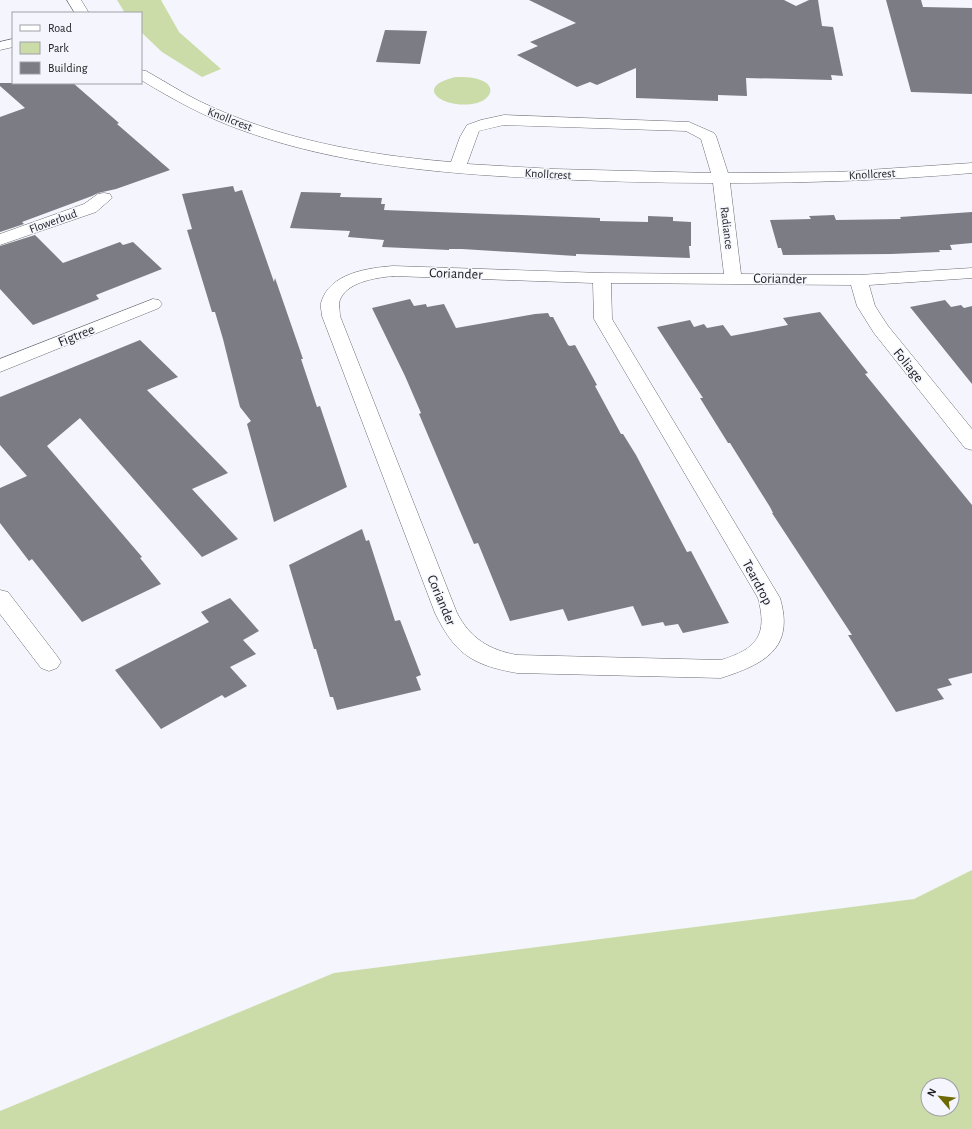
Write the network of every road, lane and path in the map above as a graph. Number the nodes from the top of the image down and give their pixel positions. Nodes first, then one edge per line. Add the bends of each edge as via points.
1 (74, 0) edge
2 (81, 12) edge
3 (12, 43) edge
4 (0, 46) edge
5 (142, 75) edge
6 (457, 168) junction
7 (972, 168) edge
8 (721, 178) junction
9 (104, 198) dead end
10 (0, 240) edge
11 (972, 273) edge
12 (602, 278) junction
13 (734, 278) junction
14 (859, 280) junction
15 (152, 304) dead end
16 (0, 366) edge
17 (972, 443) edge
18 (0, 598) edge
19 (474, 650) joint
20 (49, 662) dead end

1 - 2 street
3 - 4 street
5 - 6 street, Knollcrest via 204,110 280,136 380,159
6 - 8 street, Knollcrest via 574,175
6 - 8 street, Radiance via 473,128 487,123 504,120 664,125 689,127 708,136
7 - 8 street, Knollcrest via 828,176
8 - 13 street, Radiance
9 - 10 street, Flowerbud via 90,208
11 - 14 street, Coriander
12 - 13 street, Coriander
12 - 19 street, Coriander via 380,272 352,280 335,294 330,304 331,316 446,614 457,634
12 - 19 street, Teardrop via 604,319 768,598 774,620 772,635 763,648 751,658 720,669 517,664 488,658
13 - 14 street, Coriander
14 - 17 street, Foliage via 866,306 881,329
15 - 16 street, Figtree
18 - 20 street

